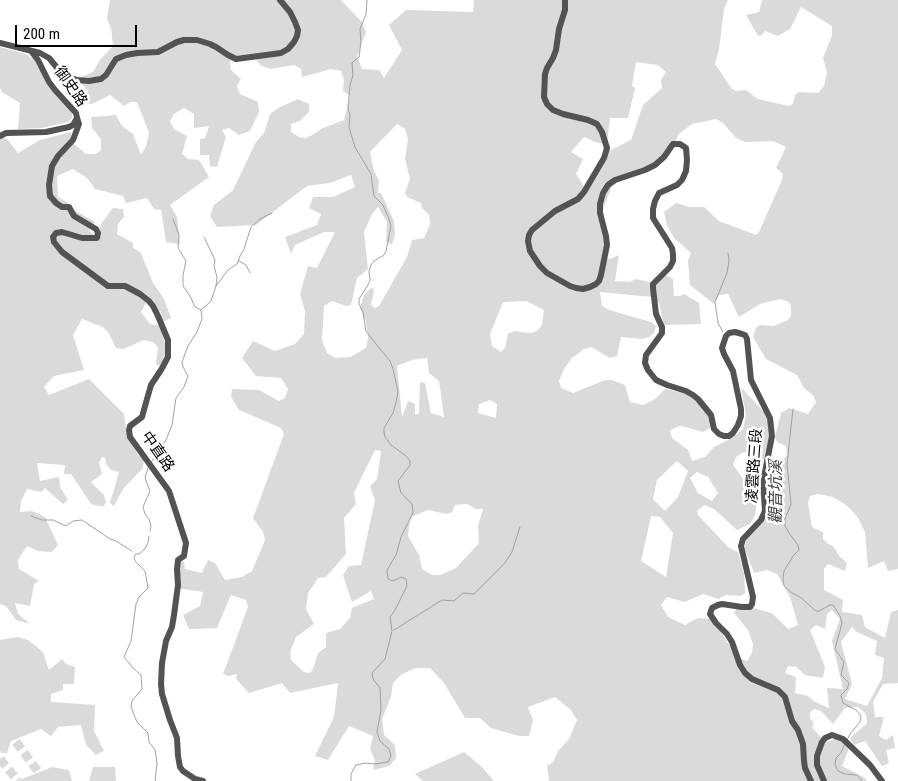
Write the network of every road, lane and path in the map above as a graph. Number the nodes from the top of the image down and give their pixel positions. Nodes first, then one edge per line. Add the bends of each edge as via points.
1 (280, 0) edge
2 (565, 0) edge
3 (0, 42) edge
4 (31, 52) junction
5 (77, 118) junction
6 (0, 136) edge
7 (204, 781) edge
8 (811, 781) edge
9 (824, 781) edge
10 (882, 781) edge

1 - 4 street via 298,30 294,42 281,53 236,59 210,44 184,40 158,52 116,59 106,75 89,81 66,76 49,58
2 - 8 street, 凌雲路三段 via 556,50 545,74 544,97 553,110 597,124 607,148 578,199 555,211 532,230 528,241 530,251 547,273 570,286 583,289 596,284 607,246 600,204 608,185 654,165 673,144 684,146 687,160 685,176 677,185 659,193 653,209 653,218 672,248 673,261 653,284 662,333 646,354 645,362 656,380 686,391 698,400 711,415 718,434 729,436 738,425 741,409 733,371 722,348 729,333 745,335 747,340 751,380 770,418 772,436 763,482 765,511 741,546 752,604 742,608 722,604 712,608 710,614 732,642 745,673 778,690 784,697 804,744 805,768
3 - 4 street
4 - 5 street, 御史路
5 - 6 street, 御史路 via 69,127
5 - 7 street, 中直路 via 80,124 73,140 52,166 48,185 50,196 56,204 69,207 74,216 98,233 97,238 82,238 56,233 54,242 62,252 108,286 124,286 140,294 153,306 168,340 168,358 151,385 142,417 129,430 130,437 169,491 186,543 184,556 178,560 174,615 162,663 161,684 177,738 180,767 195,779
9 - 10 street via 817,756 822,742 832,735 846,742 870,764

